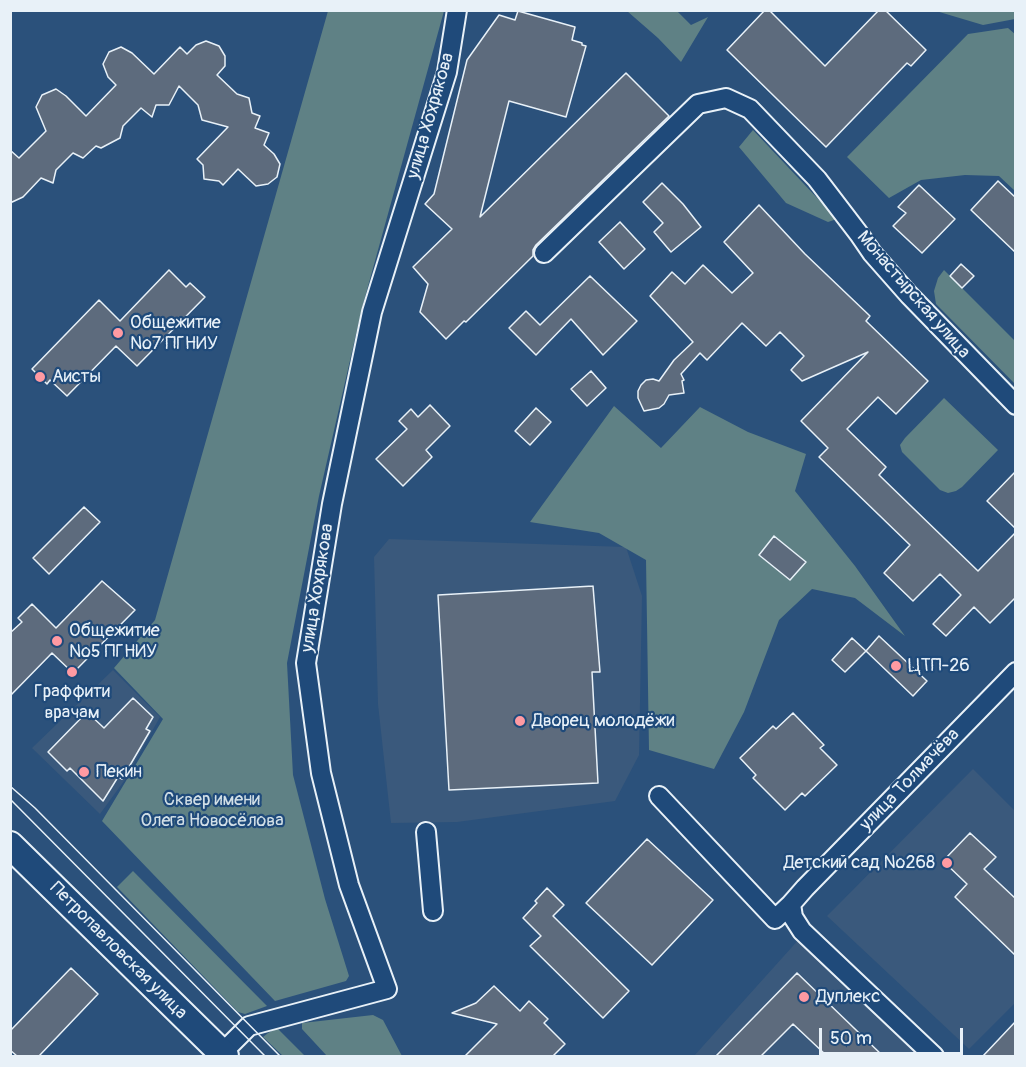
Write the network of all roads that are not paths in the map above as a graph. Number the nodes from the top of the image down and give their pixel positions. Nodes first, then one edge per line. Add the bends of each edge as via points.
1 (457, 10) edge
2 (544, 253) dead end
3 (1016, 405) edge
4 (1016, 672) edge
5 (659, 796) dead end
6 (426, 832) dead end
7 (10, 844) edge
8 (791, 904) junction
9 (434, 912) dead end
10 (223, 1055) edge
11 (934, 1056) edge

1 - 10 street, улица Хохрякова via 447,72 372,312 332,504 306,663 323,784 349,885 387,989 249,1026
2 - 3 street, Монастырская улица via 698,104 726,98 750,109 817,179 894,278
4 - 8 street, улица Толмачёва
5 - 8 street via 775,919
6 - 9 street
7 - 10 street, Петропавловская улица
8 - 11 street via 793,917 802,931

